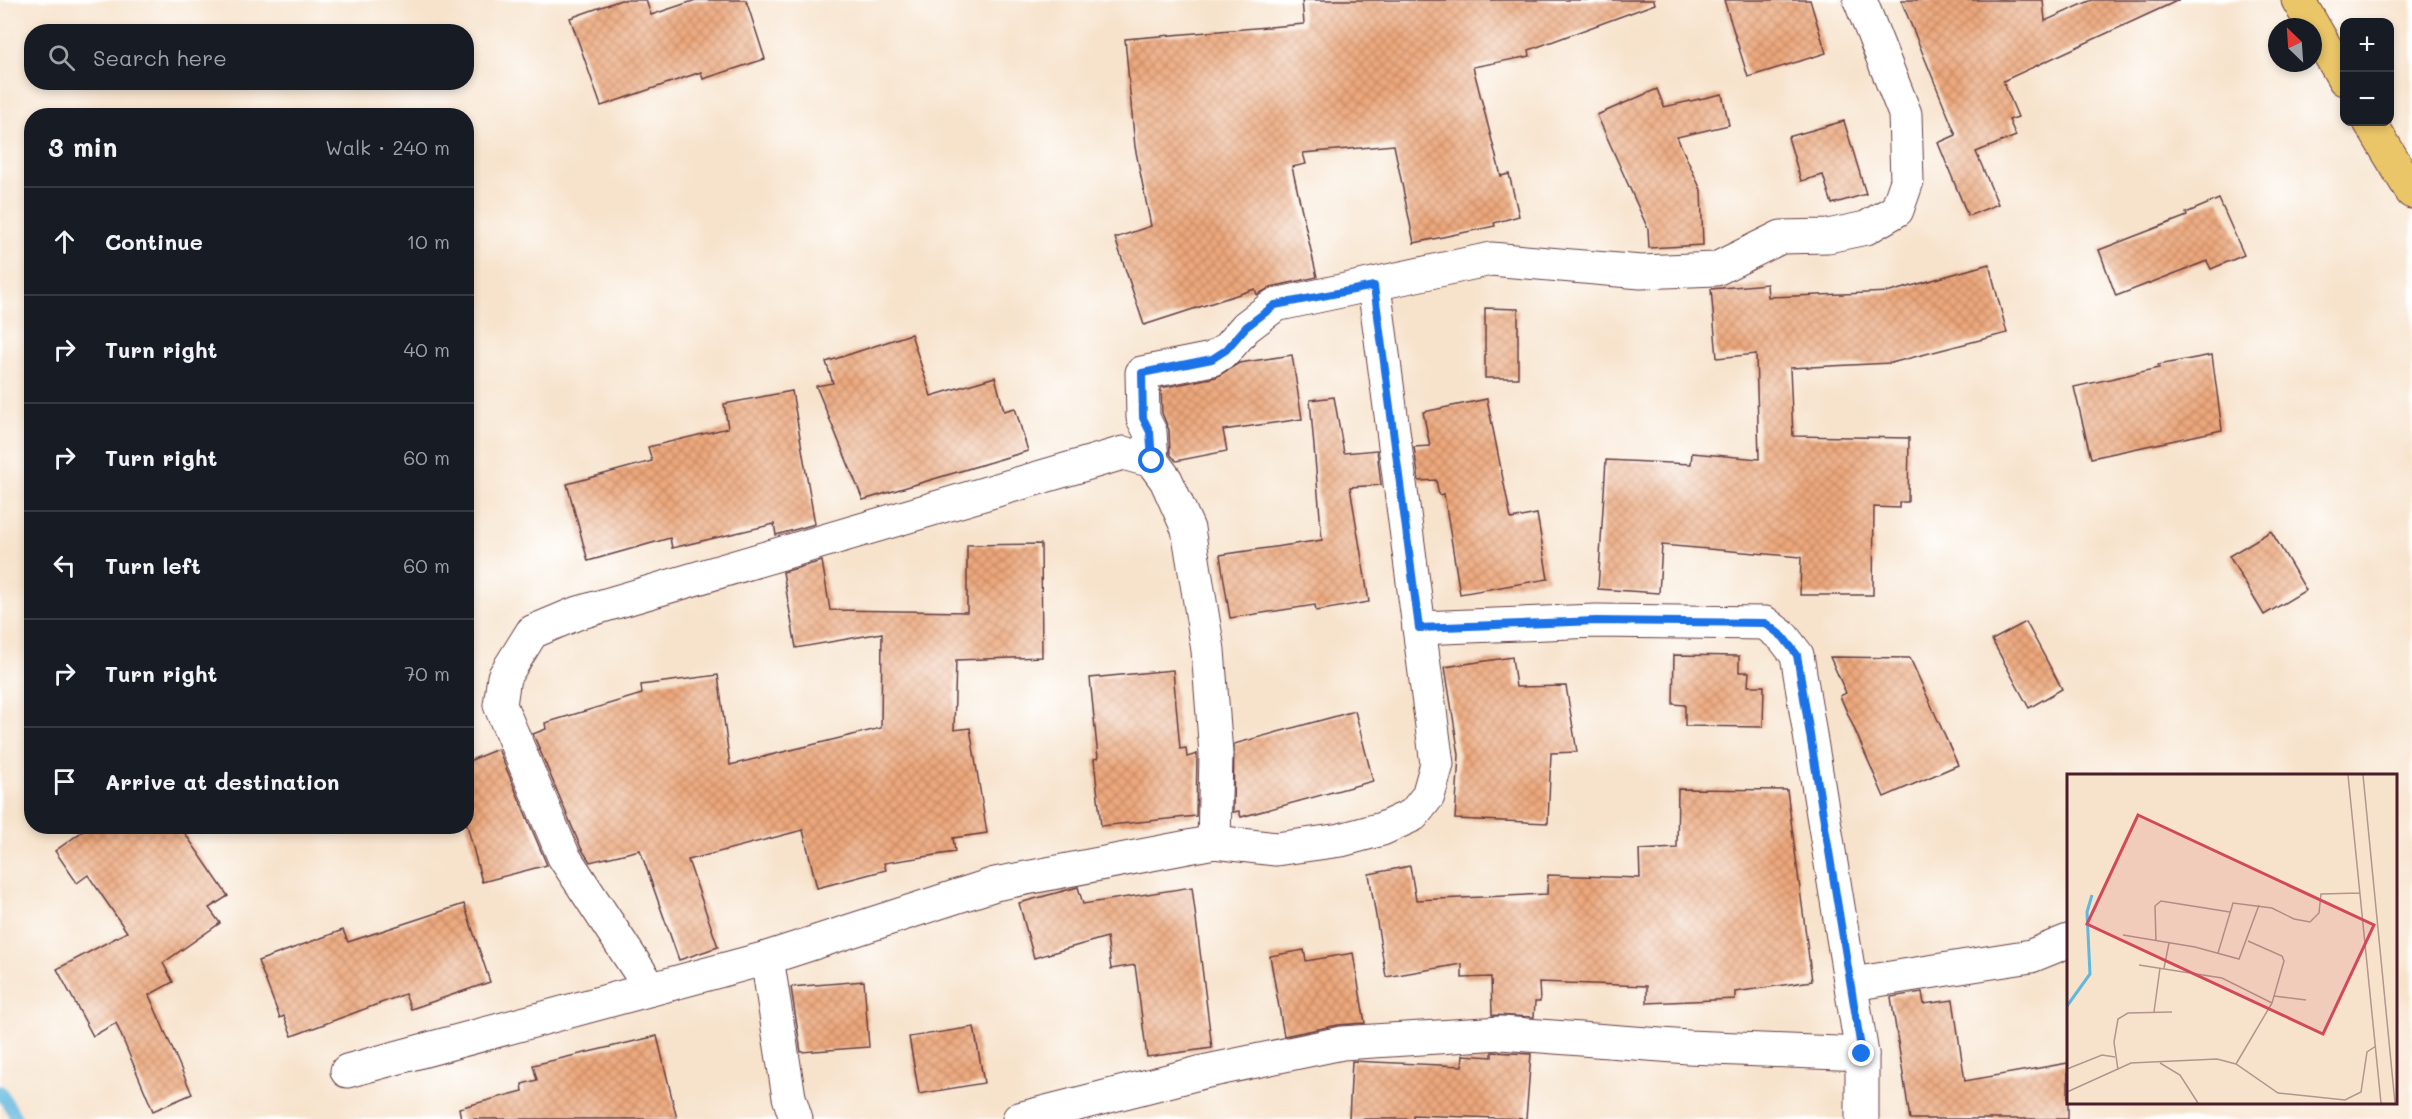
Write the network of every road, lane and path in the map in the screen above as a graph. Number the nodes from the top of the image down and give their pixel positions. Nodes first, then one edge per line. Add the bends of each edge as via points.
1 (1860, 0) edge
2 (2298, 0) edge
3 (2340, 72) edge
4 (2372, 126) edge
5 (2412, 192) edge
6 (1374, 286) junction
7 (1152, 461) junction
8 (1419, 628) junction
9 (1214, 842) junction
10 (2067, 941) edge
11 (767, 958) junction
12 (1852, 984) junction
13 (651, 989) junction
14 (1862, 1054) junction
15 (347, 1071) dead end
16 (796, 1119) edge
17 (1019, 1119) edge
18 (1862, 1119) edge

1 - 6 street via 1905,114 1907,181 1897,210 1866,228 1828,236 1782,237 1716,268 1641,272 1491,259
2 - 3 highway
4 - 5 highway
6 - 7 street via 1275,305 1212,359 1142,373 1143,418 1150,432
6 - 8 street
7 - 9 street via 1166,480 1188,529 1208,650 1216,753
7 - 13 street via 1123,453 575,614 532,632 504,677 500,705 564,857
8 - 9 street via 1437,764 1428,796 1413,815 1382,829 1341,840 1276,849
8 - 12 street via 1596,621 1765,623 1783,637 1797,655
9 - 11 street via 995,884
10 - 12 street via 2031,956
11 - 13 street
11 - 16 street
12 - 14 street
13 - 15 street
14 - 17 street via 1688,1047 1501,1033 1342,1043 1203,1072
14 - 18 street

